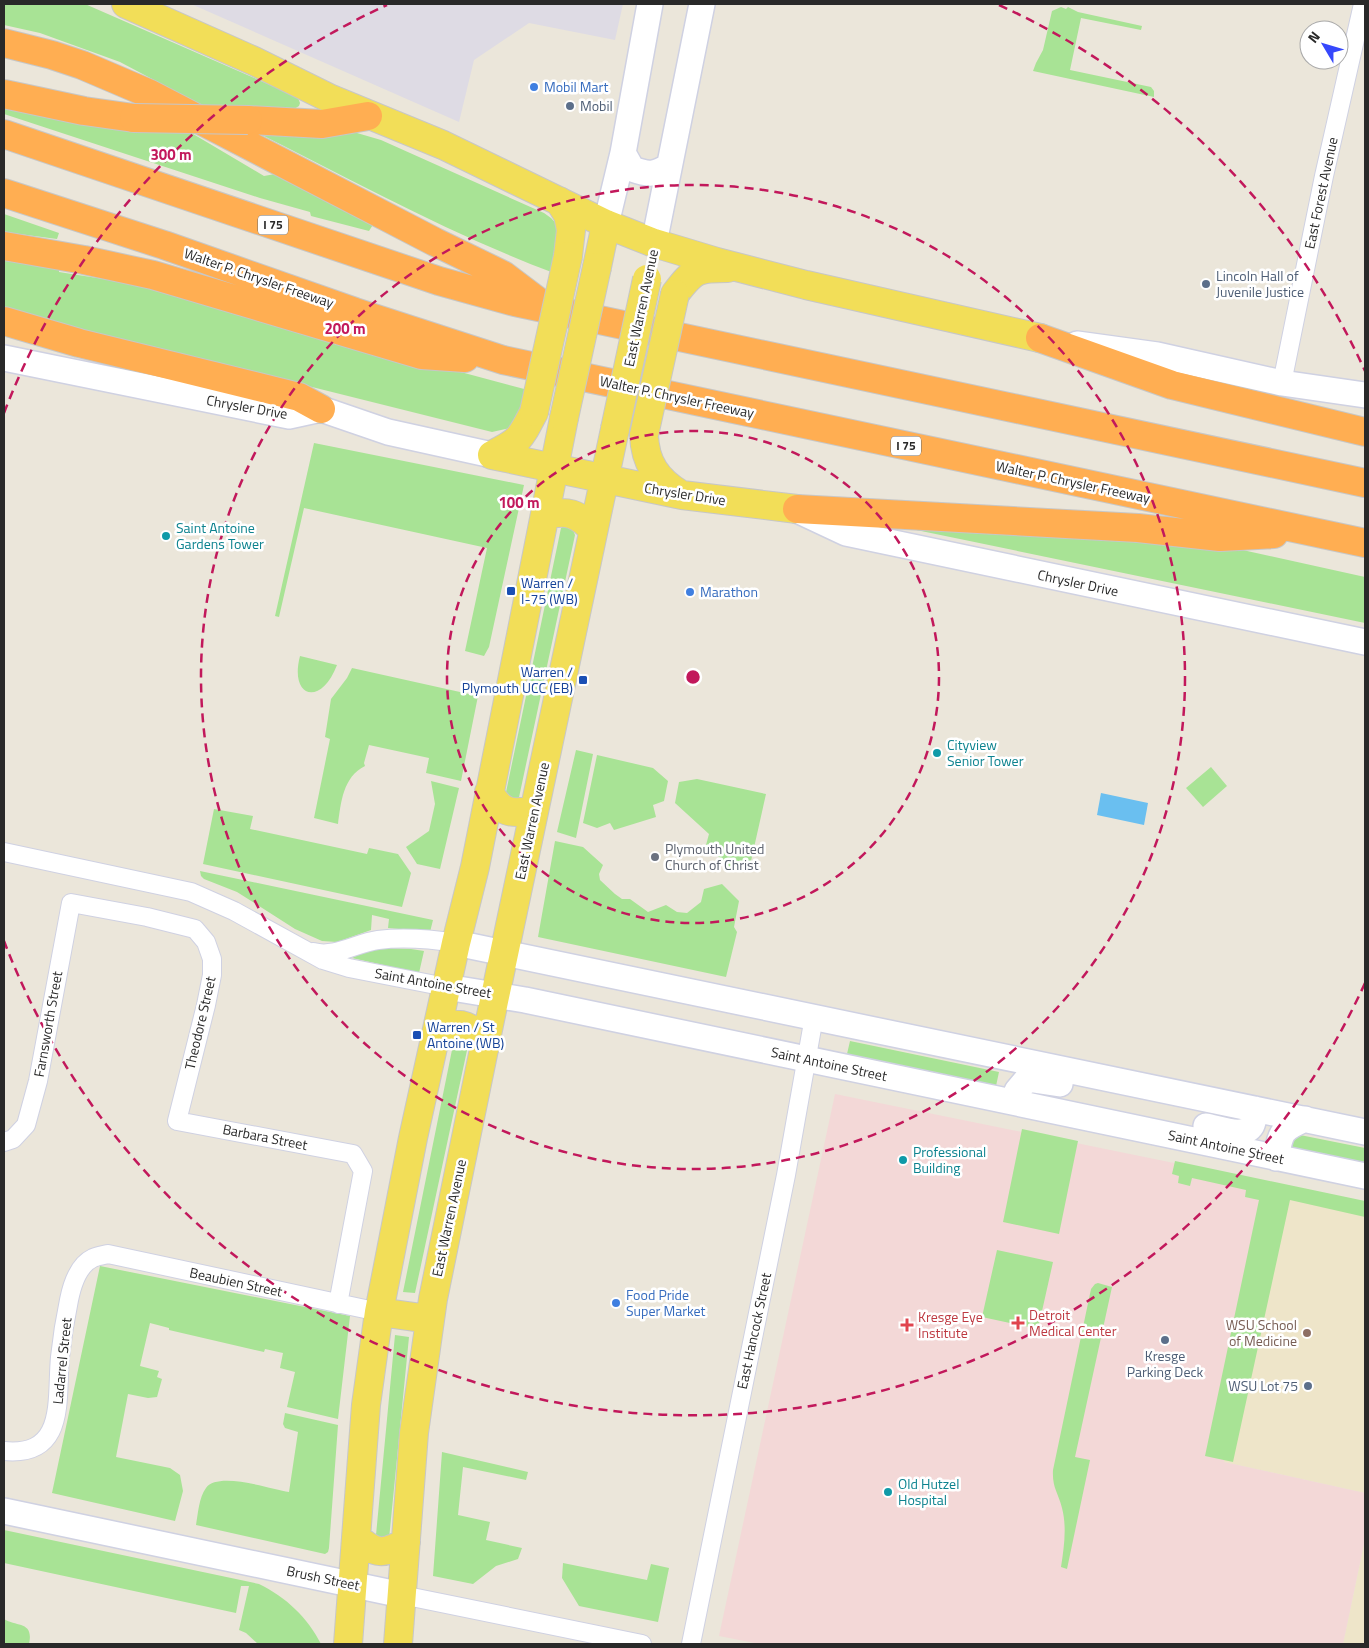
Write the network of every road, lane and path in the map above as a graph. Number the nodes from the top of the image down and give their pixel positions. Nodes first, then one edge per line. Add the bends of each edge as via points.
1 (126, 4) edge
2 (650, 4) edge
3 (702, 4) edge
4 (1363, 4) edge
5 (4, 43) edge
6 (4, 94) edge
7 (368, 116) junction
8 (4, 134) edge
9 (623, 153) junction
10 (670, 166) junction
11 (4, 193) edge
12 (558, 201) junction
13 (606, 224) junction
14 (654, 243) junction
15 (4, 246) edge
16 (739, 268) junction
17 (546, 308) junction
18 (4, 321) edge
19 (1040, 338) junction
20 (4, 358) edge
21 (503, 360) junction
22 (1282, 383) junction
23 (1365, 395) edge
24 (321, 409) junction
25 (1365, 432) edge
26 (492, 455) junction
27 (555, 468) junction
28 (604, 479) junction
29 (1365, 483) edge
30 (682, 495) junction
31 (797, 510) junction
32 (545, 515) junction
33 (593, 530) junction
34 (1310, 532) junction
35 (1365, 543) edge
36 (1365, 642) edge
37 (489, 792) junction
38 (534, 810) junction
39 (4, 852) edge
40 (71, 903) joint
41 (456, 943) junction
42 (296, 946) junction
43 (504, 952) junction
44 (446, 988) junction
45 (496, 994) junction
46 (814, 1017) junction
47 (438, 1028) junction
48 (484, 1047) junction
49 (807, 1059) junction
50 (1166, 1091) junction
51 (1014, 1102) junction
52 (1256, 1109) junction
53 (1305, 1119) junction
54 (1095, 1120) junction
55 (177, 1121) joint
56 (1365, 1132) edge
57 (8, 1141) edge
58 (1276, 1158) junction
59 (1365, 1176) edge
60 (93, 1258) joint
61 (338, 1304) junction
62 (379, 1312) junction
63 (429, 1319) junction
64 (4, 1451) edge
65 (4, 1511) edge
66 (356, 1537) junction
67 (406, 1542) junction
68 (353, 1584) junction
69 (402, 1595) junction
70 (348, 1644) edge
71 (398, 1644) edge
72 (642, 1644) edge
73 (691, 1644) edge

1 - 7 main road
2 - 9 street
3 - 10 street, East Warren Avenue
4 - 22 street, East Forest Avenue
5 - 17 highway via 82,65 150,94 503,275
6 - 7 highway, bridge via 134,118 322,124
7 - 12 main road via 443,145
8 - 17 highway, I 75 via 439,281
9 - 10 street via 632,169 646,174 658,173
9 - 13 street
10 - 14 street, East Warren Avenue
11 - 21 highway, Walter P. Chrysler Freeway / I 75
12 - 13 main road
12 - 26 main road, bridge via 568,215 571,230 534,412 522,436
13 - 14 main road
13 - 27 main road, bridge
14 - 16 main road
14 - 28 main road, East Warren Avenue, bridge
15 - 21 highway via 153,276 422,355
16 - 19 main road
16 - 30 main road, bridge via 705,268 689,275 674,294 644,435 644,450 669,488
17 - 29 highway, I 75
18 - 24 highway via 79,343 299,397
19 - 22 street via 1156,355
19 - 25 highway via 1172,385
20 - 24 street, Chrysler Drive via 289,416
21 - 34 highway, Walter P. Chrysler Freeway / I 75
22 - 23 street
24 - 26 street, Chrysler Drive via 388,432
26 - 27 main road, Chrysler Drive
27 - 28 main road, Chrysler Drive
27 - 32 main road
28 - 30 main road, Chrysler Drive
28 - 33 main road, East Warren Avenue
30 - 31 main road, Chrysler Drive
31 - 34 highway via 1138,528 1220,537
31 - 36 street, Chrysler Drive via 846,533
32 - 33 main road via 572,514
32 - 37 main road
33 - 38 main road, East Warren Avenue
34 - 35 highway, Walter P. Chrysler Freeway / I 75
37 - 38 main road via 496,805 507,812
37 - 41 main road
38 - 43 main road, East Warren Avenue
39 - 42 street, Saint Antoine Street via 190,892 234,911
40 - 55 street, Theodore Street via 195,929 206,942 212,959 212,975
40 - 57 street, Farnsworth Street via 38,1080 26,1124
41 - 42 street, Saint Antoine Street via 413,938 378,940 328,954
41 - 43 street, Saint Antoine Street
41 - 44 main road
42 - 44 street, Saint Antoine Street via 348,968
43 - 45 main road, East Warren Avenue
43 - 46 street, Saint Antoine Street
44 - 45 street, Saint Antoine Street
44 - 47 main road
45 - 48 main road, East Warren Avenue
45 - 49 street, Saint Antoine Street
46 - 49 street, East Hancock Street
46 - 50 street, Saint Antoine Street
47 - 48 main road via 463,1025 474,1030
47 - 62 main road
48 - 63 main road, East Warren Avenue
49 - 51 street, Saint Antoine Street
49 - 73 street, East Hancock Street
50 - 51 street via 1107,1094 1027,1079
50 - 52 street, Saint Antoine Street
51 - 54 street, Saint Antoine Street
52 - 53 street, Saint Antoine Street
52 - 54 street via 1247,1131 1238,1132 1146,1113
53 - 56 street, Saint Antoine Street
53 - 58 street via 1289,1126 1281,1134
54 - 58 street, Saint Antoine Street
55 - 61 street, Barbara Street via 353,1154 362,1171
58 - 59 street, Saint Antoine Street
60 - 61 street, Beaubien Street via 108,1254
60 - 64 street, Ladarrel Street via 80,1270 72,1287 60,1358 56,1419 46,1440 32,1450
61 - 62 street, Beaubien Street
62 - 63 main road
62 - 66 main road via 366,1405
63 - 67 main road, East Warren Avenue via 414,1433
65 - 68 street, Brush Street
66 - 67 main road via 375,1551 383,1552
66 - 68 main road
67 - 69 main road, East Warren Avenue
68 - 69 street, Brush Street
68 - 70 main road
69 - 71 main road, East Warren Avenue
69 - 72 street, Brush Street

